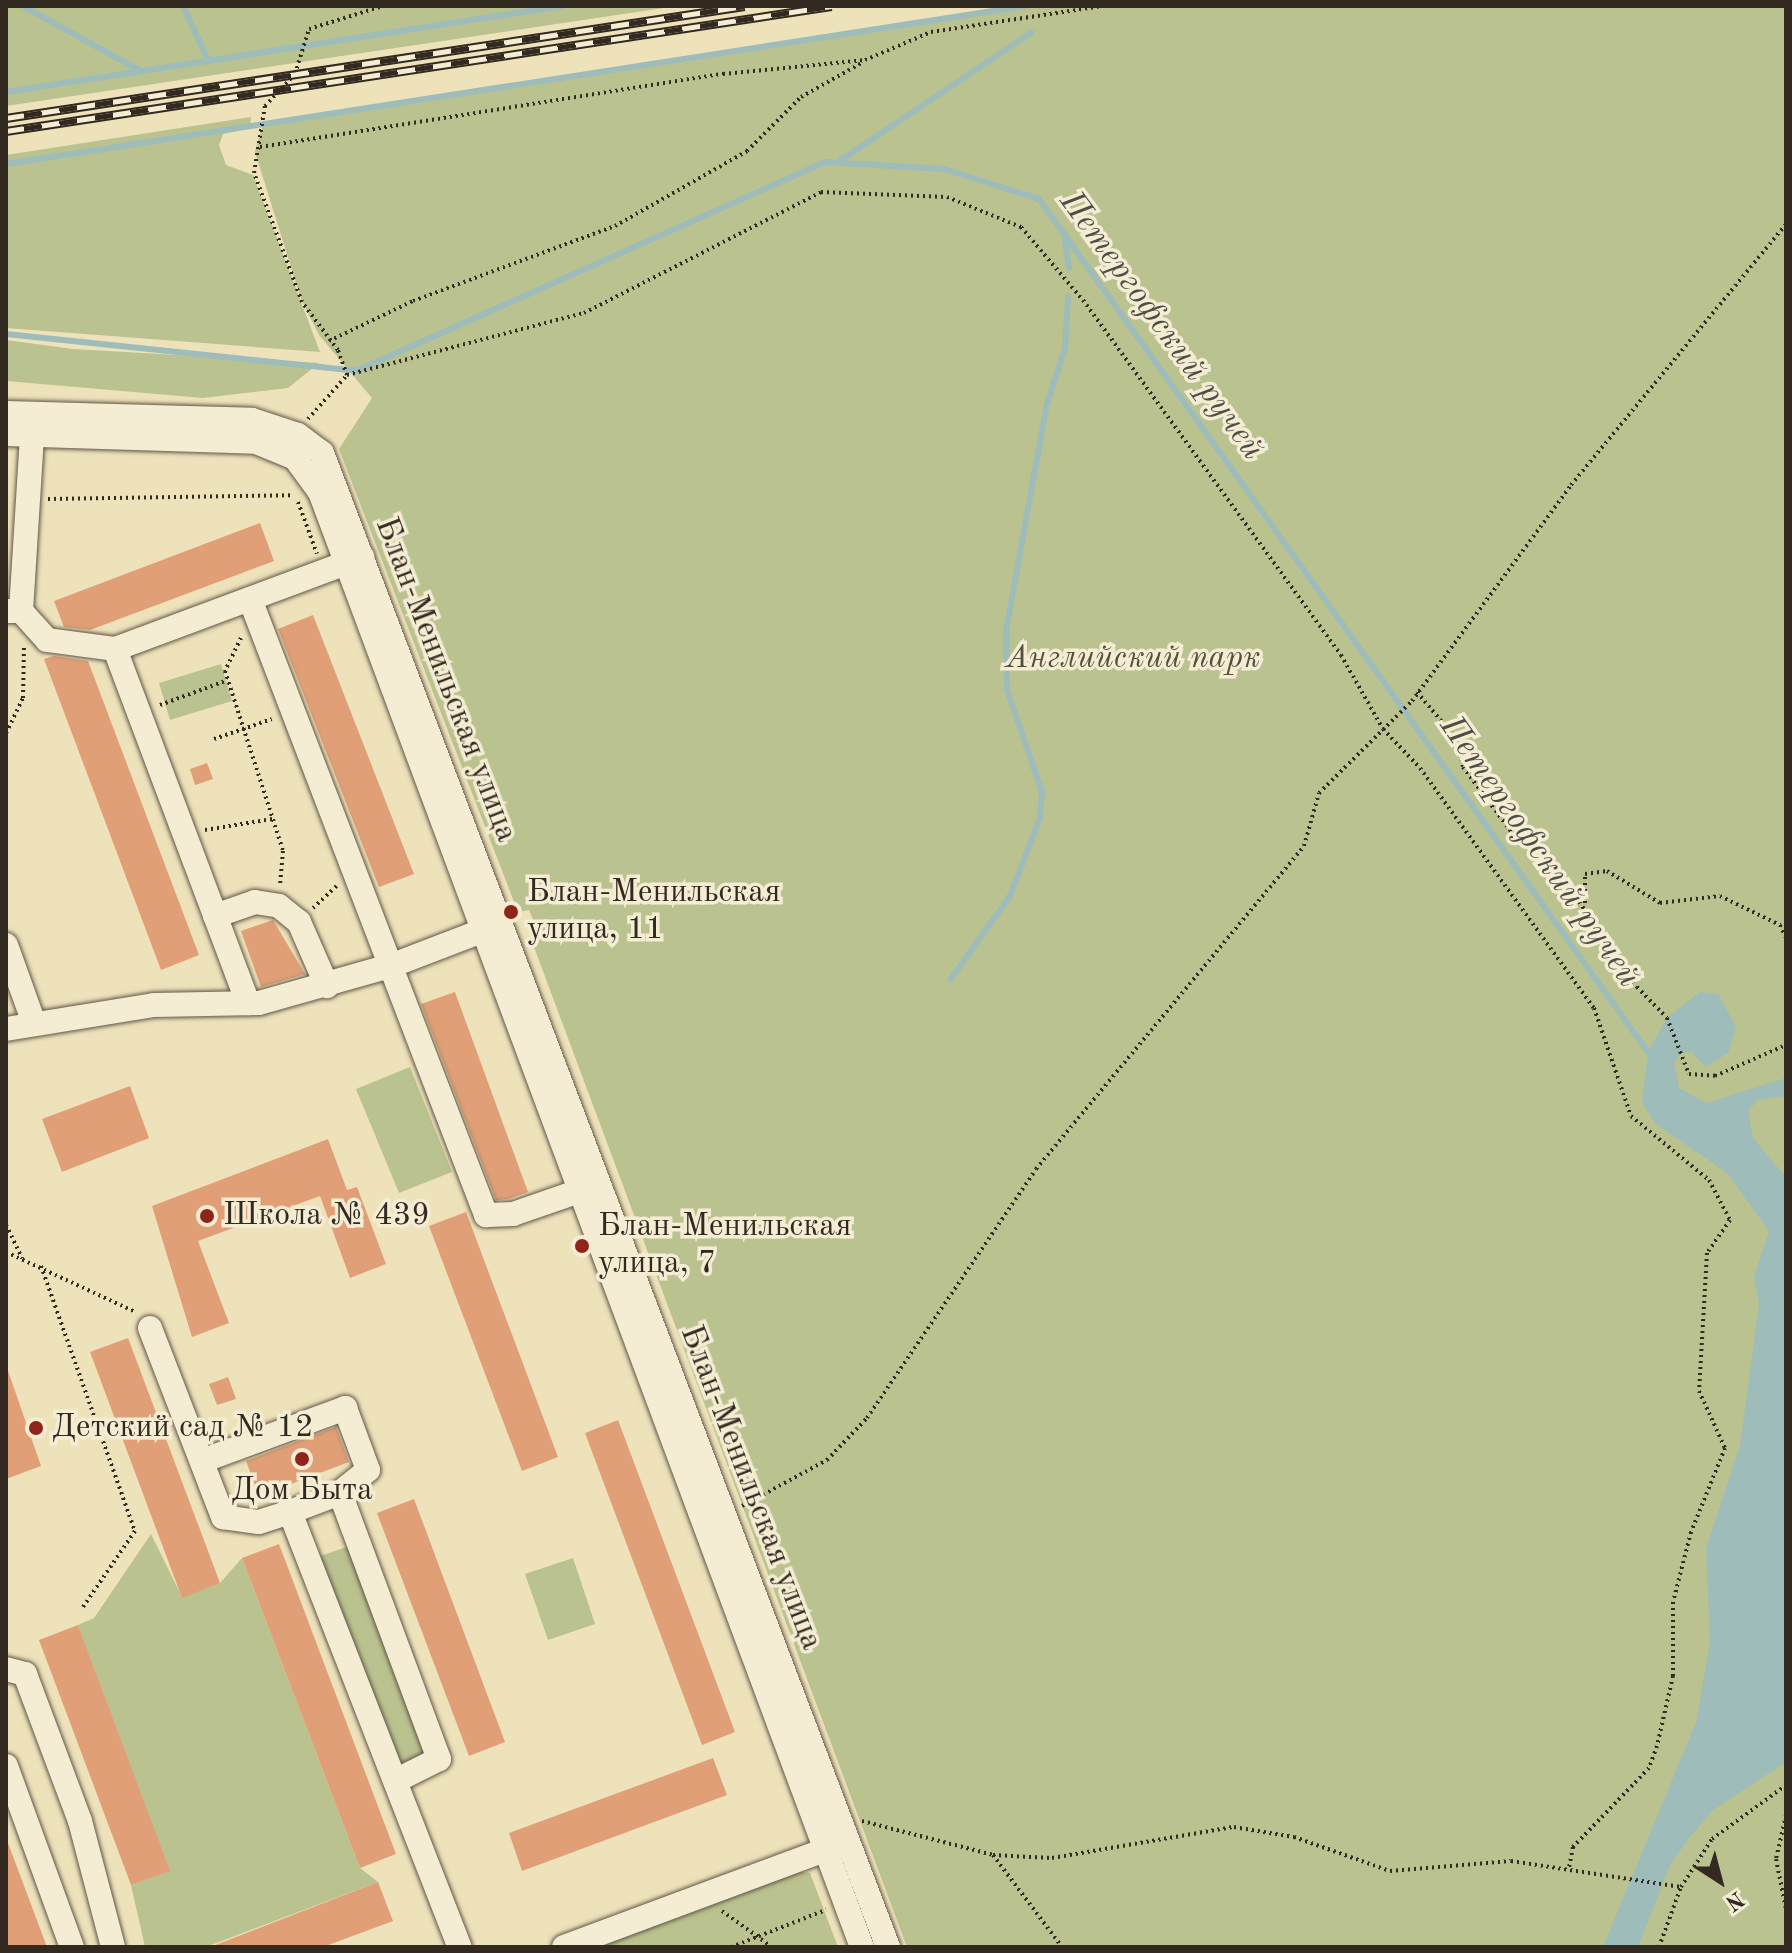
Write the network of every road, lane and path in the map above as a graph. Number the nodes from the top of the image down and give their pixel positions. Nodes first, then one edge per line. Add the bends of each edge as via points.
1 (383, 6) edge
2 (1102, 6) edge
3 (865, 60) junction
4 (260, 147) junction
5 (1786, 224) edge
6 (329, 341) junction
7 (346, 372) junction
8 (6, 413) edge
9 (33, 424) junction
10 (6, 434) edge
11 (291, 443) junction
12 (30, 500) junction
13 (355, 560) junction
14 (323, 571) junction
15 (252, 605) junction
16 (14, 611) edge
17 (115, 649) junction
18 (228, 680) junction
19 (1417, 692) junction
20 (294, 711) junction
21 (139, 713) junction
22 (244, 729) junction
23 (1383, 729) junction
24 (6, 733) edge
25 (214, 739) dead end
26 (272, 819) junction
27 (185, 837) junction
28 (355, 869) junction
29 (279, 906) junction
30 (1585, 906) junction
31 (215, 916) junction
32 (299, 922) junction
33 (493, 927) junction
34 (1786, 938) edge
35 (6, 945) edge
36 (393, 965) junction
37 (327, 986) junction
38 (248, 1003) junction
39 (34, 1023) junction
40 (6, 1029) edge
41 (1786, 1045) edge
42 (591, 1187) junction
43 (6, 1225) edge
44 (6, 1252) edge
45 (22, 1258) junction
46 (41, 1266) junction
47 (150, 1328) joint
48 (202, 1461) junction
49 (340, 1493) junction
50 (290, 1512) junction
51 (725, 1513) junction
52 (83, 1607) dead end
53 (6, 1669) edge
54 (6, 1766) edge
55 (395, 1781) junction
56 (1786, 1785) edge
57 (1786, 1815) edge
58 (844, 1837) junction
59 (993, 1855) junction
60 (1569, 1868) junction
61 (1681, 1887) junction
62 (709, 1902) dead end
63 (828, 1909) dead end
64 (1786, 1909) edge
65 (758, 1937) junction
66 (72, 1947) edge
67 (113, 1947) edge
68 (460, 1947) edge
69 (564, 1947) edge
70 (731, 1947) edge
71 (772, 1947) edge
72 (862, 1947) edge
73 (888, 1947) edge
74 (1062, 1947) edge
75 (1659, 1947) edge

1 - 4 path via 309,29 295,74 265,106
2 - 3 path via 931,32
3 - 4 path via 723,74
3 - 6 path via 801,97 747,151 615,226 413,301
4 - 6 path via 254,173 260,193 302,302
5 - 19 path via 1552,509
6 - 7 path
7 - 11 path
7 - 23 path via 584,313 821,192 900,190 977,203 1021,227 1073,287 1341,655
8 - 9 street
9 - 10 street
9 - 11 street
9 - 12 street
11 - 13 street, Блан-Менильская улица
12 - 14 path via 291,492
12 - 16 street
13 - 14 street
13 - 33 street, Блан-Менильская улица
14 - 15 street
15 - 17 street
15 - 18 path via 225,671
15 - 20 street
16 - 17 street via 61,645 85,640
16 - 24 path via 23,698
17 - 21 street
18 - 21 path
18 - 22 path
19 - 23 path
19 - 30 path via 1458,741 1463,767 1519,842 1559,872
20 - 22 path
20 - 28 street
21 - 27 street
22 - 25 path
22 - 26 path
23 - 51 path via 1319,793 1304,846 1036,1169 867,1418 827,1460
23 - 60 path via 1420,768 1594,1008 1631,1116 1709,1180 1730,1220 1707,1253 1699,1391 1725,1448 1673,1602 1673,1676 1657,1746 1649,1768 1573,1847
26 - 27 path
26 - 29 path via 283,851
27 - 31 street
28 - 32 path
28 - 36 street
29 - 31 street via 255,902
29 - 32 street
30 - 34 path via 1585,874 1607,871 1660,903 1720,896 1780,925
30 - 41 path via 1637,987 1667,1018 1689,1074 1715,1076
31 - 38 street
32 - 37 street
33 - 36 street
33 - 42 street, Блан-Менильская улица
35 - 39 street
36 - 37 street
36 - 42 street via 486,1215 513,1214
37 - 38 street
38 - 39 street via 154,1005
39 - 40 street
42 - 51 street, Блан-Менильская улица
42 - 58 street, Блан-Менильская улица
43 - 45 path
44 - 45 path
45 - 46 path
46 - 47 path via 138,1314
46 - 52 path via 135,1531
47 - 48 street
48 - 49 street via 345,1408 368,1470
48 - 50 street via 223,1517 259,1522
49 - 50 street
49 - 55 street via 439,1759
50 - 55 street
51 - 58 street, Блан-Менильская улица
53 - 67 street via 25,1674 80,1821
54 - 66 street
55 - 68 street
56 - 61 path via 1712,1839
57 - 64 path via 1776,1859
58 - 59 path via 885,1822
58 - 69 street
58 - 72 street, Блан-Менильская улица
58 - 73 street, Блан-Менильская улица
59 - 60 path via 1052,1858 1234,1827 1294,1837 1390,1871 1511,1861
59 - 74 path
60 - 61 path
61 - 75 path
62 - 65 path
63 - 65 path
65 - 70 path
65 - 71 path

